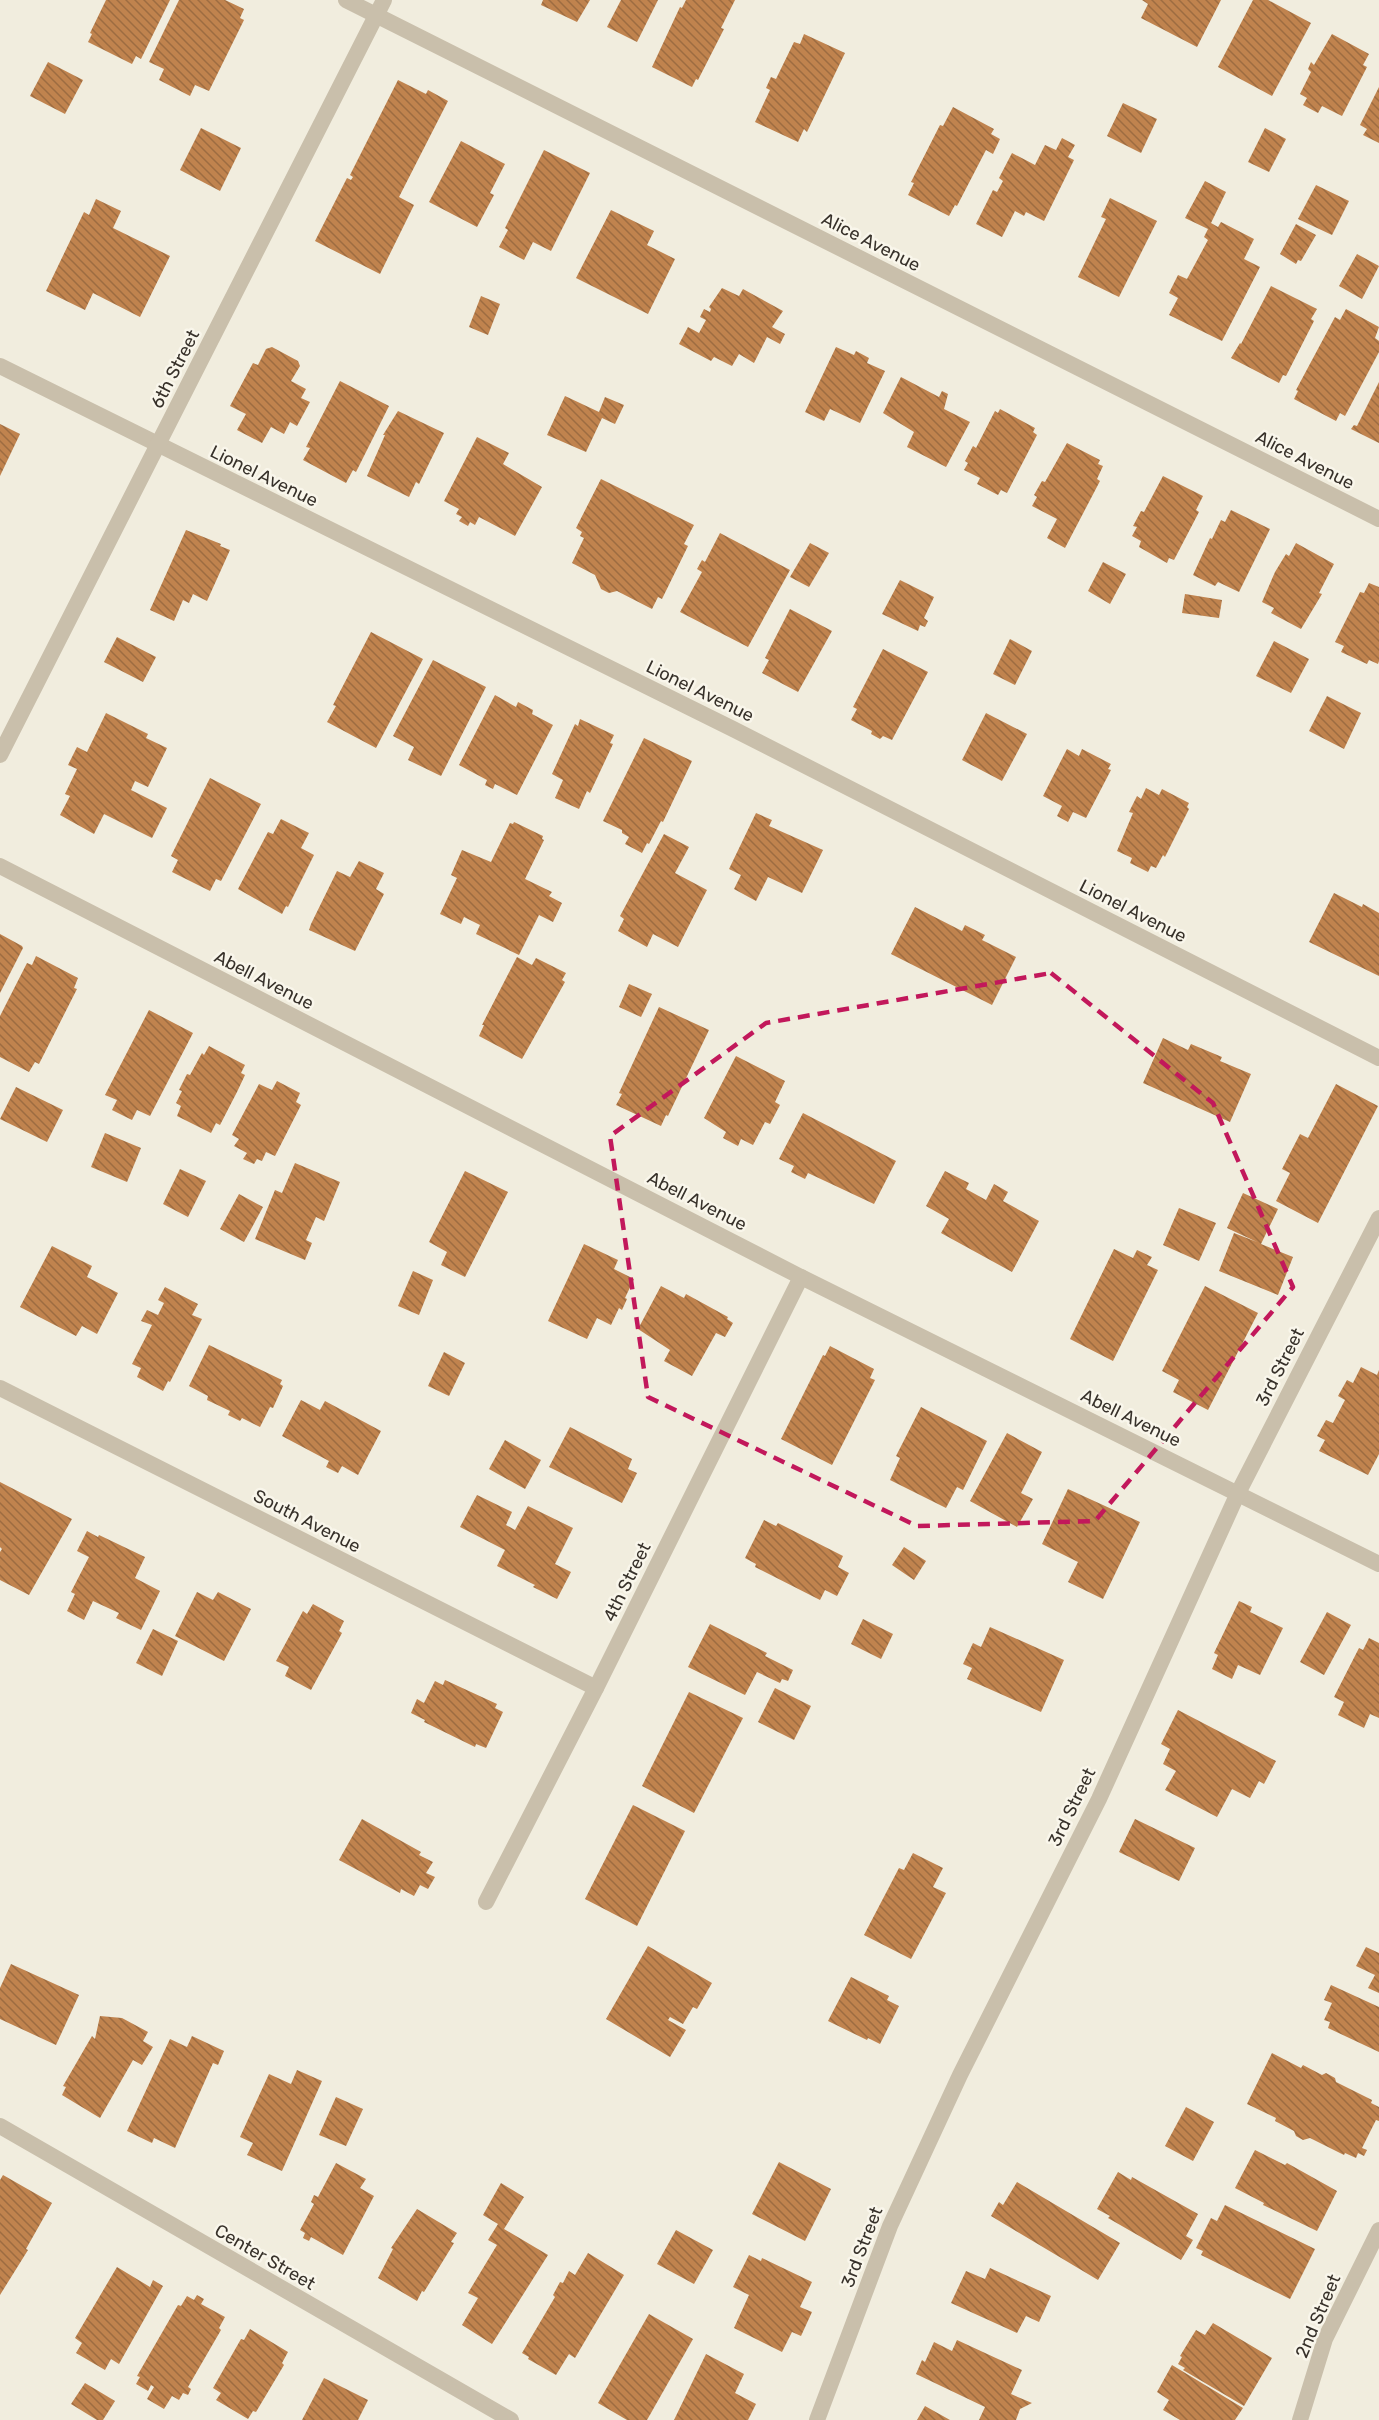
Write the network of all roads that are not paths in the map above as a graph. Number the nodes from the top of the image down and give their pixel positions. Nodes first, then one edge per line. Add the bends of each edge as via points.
1 (346, 0) edge
2 (384, 0) edge
3 (376, 15) junction
4 (0, 366) edge
5 (158, 446) junction
6 (1379, 519) edge
7 (0, 755) edge
8 (0, 866) edge
9 (1379, 1058) edge
10 (1379, 1218) edge
11 (801, 1277) junction
12 (0, 1388) edge
13 (1238, 1493) junction
14 (1379, 1564) edge
15 (596, 1688) junction
16 (486, 1902) dead end
17 (0, 2126) edge
18 (1379, 2230) edge
19 (511, 2420) edge
20 (817, 2420) edge
21 (1300, 2420) edge

1 - 3 street, Alice Avenue
2 - 3 street, 6th Street
3 - 5 street, 6th Street
3 - 6 street, Alice Avenue
4 - 5 street, Lionel Avenue
5 - 7 street, 6th Street
5 - 9 street, Lionel Avenue via 743,734
8 - 11 street, Abell Avenue
10 - 13 street, 3rd Street
11 - 13 street, Abell Avenue
11 - 15 street, 4th Street
12 - 15 street, South Avenue
13 - 14 street, Abell Avenue
13 - 20 street, 3rd Street via 1099,1799 960,2075 890,2226
15 - 16 street, 4th Street
17 - 19 street, Center Street
18 - 21 street, 2nd Street via 1325,2339

